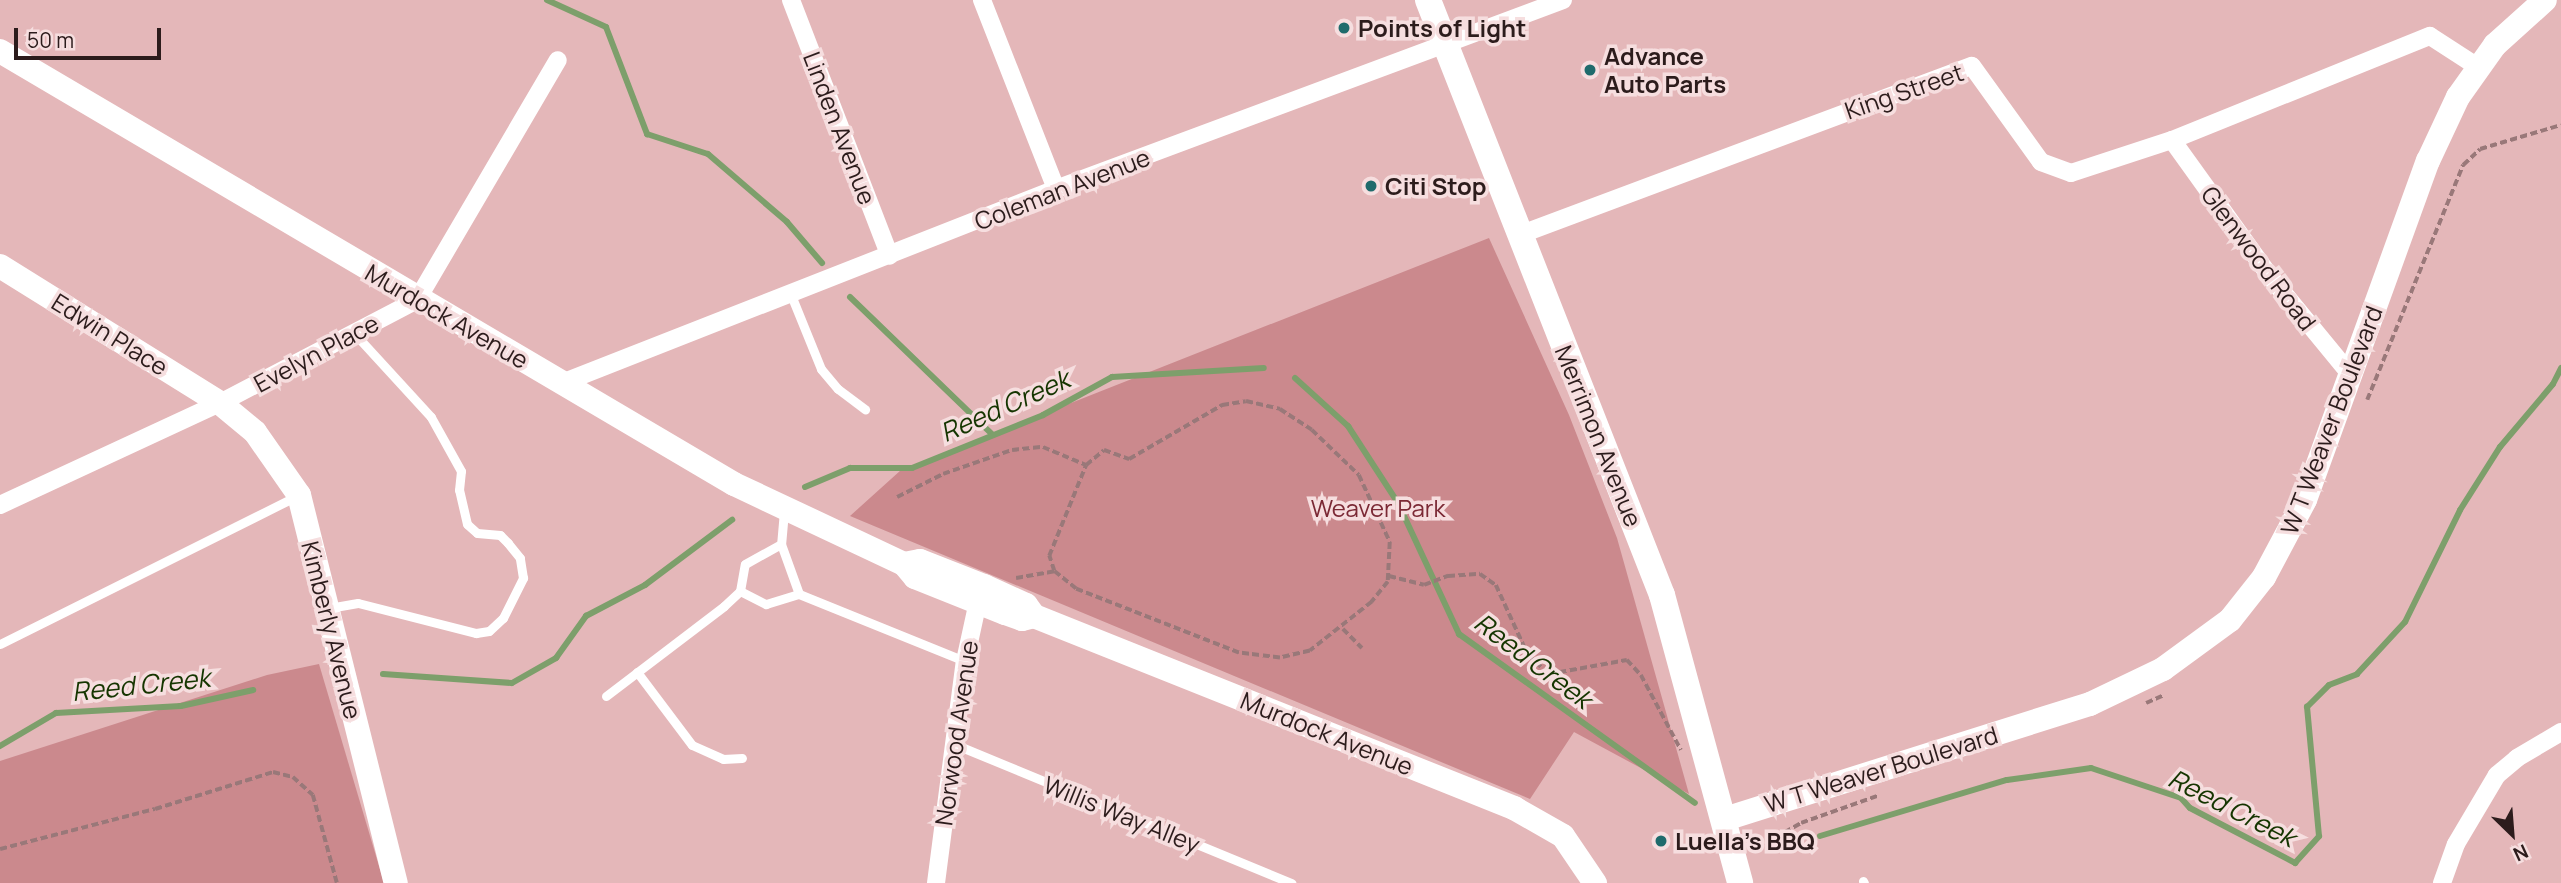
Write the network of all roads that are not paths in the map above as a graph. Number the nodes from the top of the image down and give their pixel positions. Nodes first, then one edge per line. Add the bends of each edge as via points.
1 (791, 0) edge
2 (982, 0) edge
3 (1428, 0) edge
4 (1563, 0) edge
5 (2545, 0) edge
6 (1447, 44) junction
7 (0, 51) edge
8 (558, 60) dead end
9 (2478, 67) junction
10 (2172, 140) junction
11 (1056, 189) junction
12 (1519, 235) junction
13 (890, 256) junction
14 (0, 266) edge
15 (791, 295) junction
16 (417, 300) junction
17 (354, 334) junction
18 (2350, 374) junction
19 (562, 383) junction
20 (220, 403) junction
21 (865, 408) dead end
22 (299, 495) junction
23 (0, 505) edge
24 (784, 509) junction
25 (781, 544) junction
26 (740, 591) junction
27 (980, 593) junction
28 (799, 594) junction
29 (327, 608) junction
30 (1034, 616) junction
31 (0, 644) edge
32 (965, 661) junction
33 (637, 672) junction
34 (606, 696) dead end
35 (2561, 733) edge
36 (954, 744) junction
37 (742, 758) dead end
38 (1725, 819) junction
39 (396, 883) edge
40 (936, 883) edge
41 (1291, 883) edge
42 (1595, 883) edge
43 (1740, 883) edge
44 (2442, 883) edge

1 - 13 street, Linden Avenue
2 - 11 street
3 - 6 main road, Merrimon Avenue
4 - 6 street, Coleman Avenue
5 - 9 street, W T Weaver Boulevard via 2531,8
6 - 11 street, Coleman Avenue
6 - 12 main road, Merrimon Avenue
7 - 16 street, Murdock Avenue
8 - 16 street
9 - 10 street, King Street via 2430,36
9 - 18 street, W T Weaver Boulevard via 2458,97 2428,161
10 - 12 street, King Street via 2071,173 2041,162 1972,66
10 - 18 street, Glenwood Road via 2272,279
11 - 13 street, Coleman Avenue
12 - 38 main road, Merrimon Avenue via 1662,595
13 - 15 street, Coleman Avenue
14 - 20 street, Edwin Place
15 - 19 street, Coleman Avenue
15 - 21 lane via 821,369 838,390
16 - 17 street, Evelyn Place
16 - 19 street, Murdock Avenue
17 - 20 street, Evelyn Place
17 - 29 lane via 431,417 461,471 459,490 467,524 477,533 500,535 520,558 523,578 503,618 489,631 476,634 358,603
18 - 38 street, W T Weaver Boulevard via 2287,538 2249,599 2191,651 2090,704
19 - 24 street, Murdock Avenue
20 - 22 street, Kimberly Avenue via 255,432
20 - 23 street, Evelyn Place
22 - 29 street, Kimberly Avenue
22 - 31 lane
24 - 25 lane
24 - 27 street, Murdock Avenue via 904,564 915,577
25 - 26 lane via 745,564
25 - 28 lane
26 - 28 lane via 765,604
26 - 33 lane
27 - 30 street, Murdock Avenue via 1021,618
27 - 30 street, Murdock Avenue via 1008,596 1026,605
27 - 32 street, Norwood Avenue
28 - 32 lane
29 - 39 street, Kimberly Avenue
30 - 42 street, Murdock Avenue via 1526,814 1563,836
32 - 36 street, Norwood Avenue
33 - 34 lane
33 - 37 lane via 692,746 723,759
35 - 44 street via 2497,775 2456,844
36 - 40 street, Norwood Avenue
36 - 41 lane, Willis Way Alley
38 - 43 main road, Merrimon Avenue

